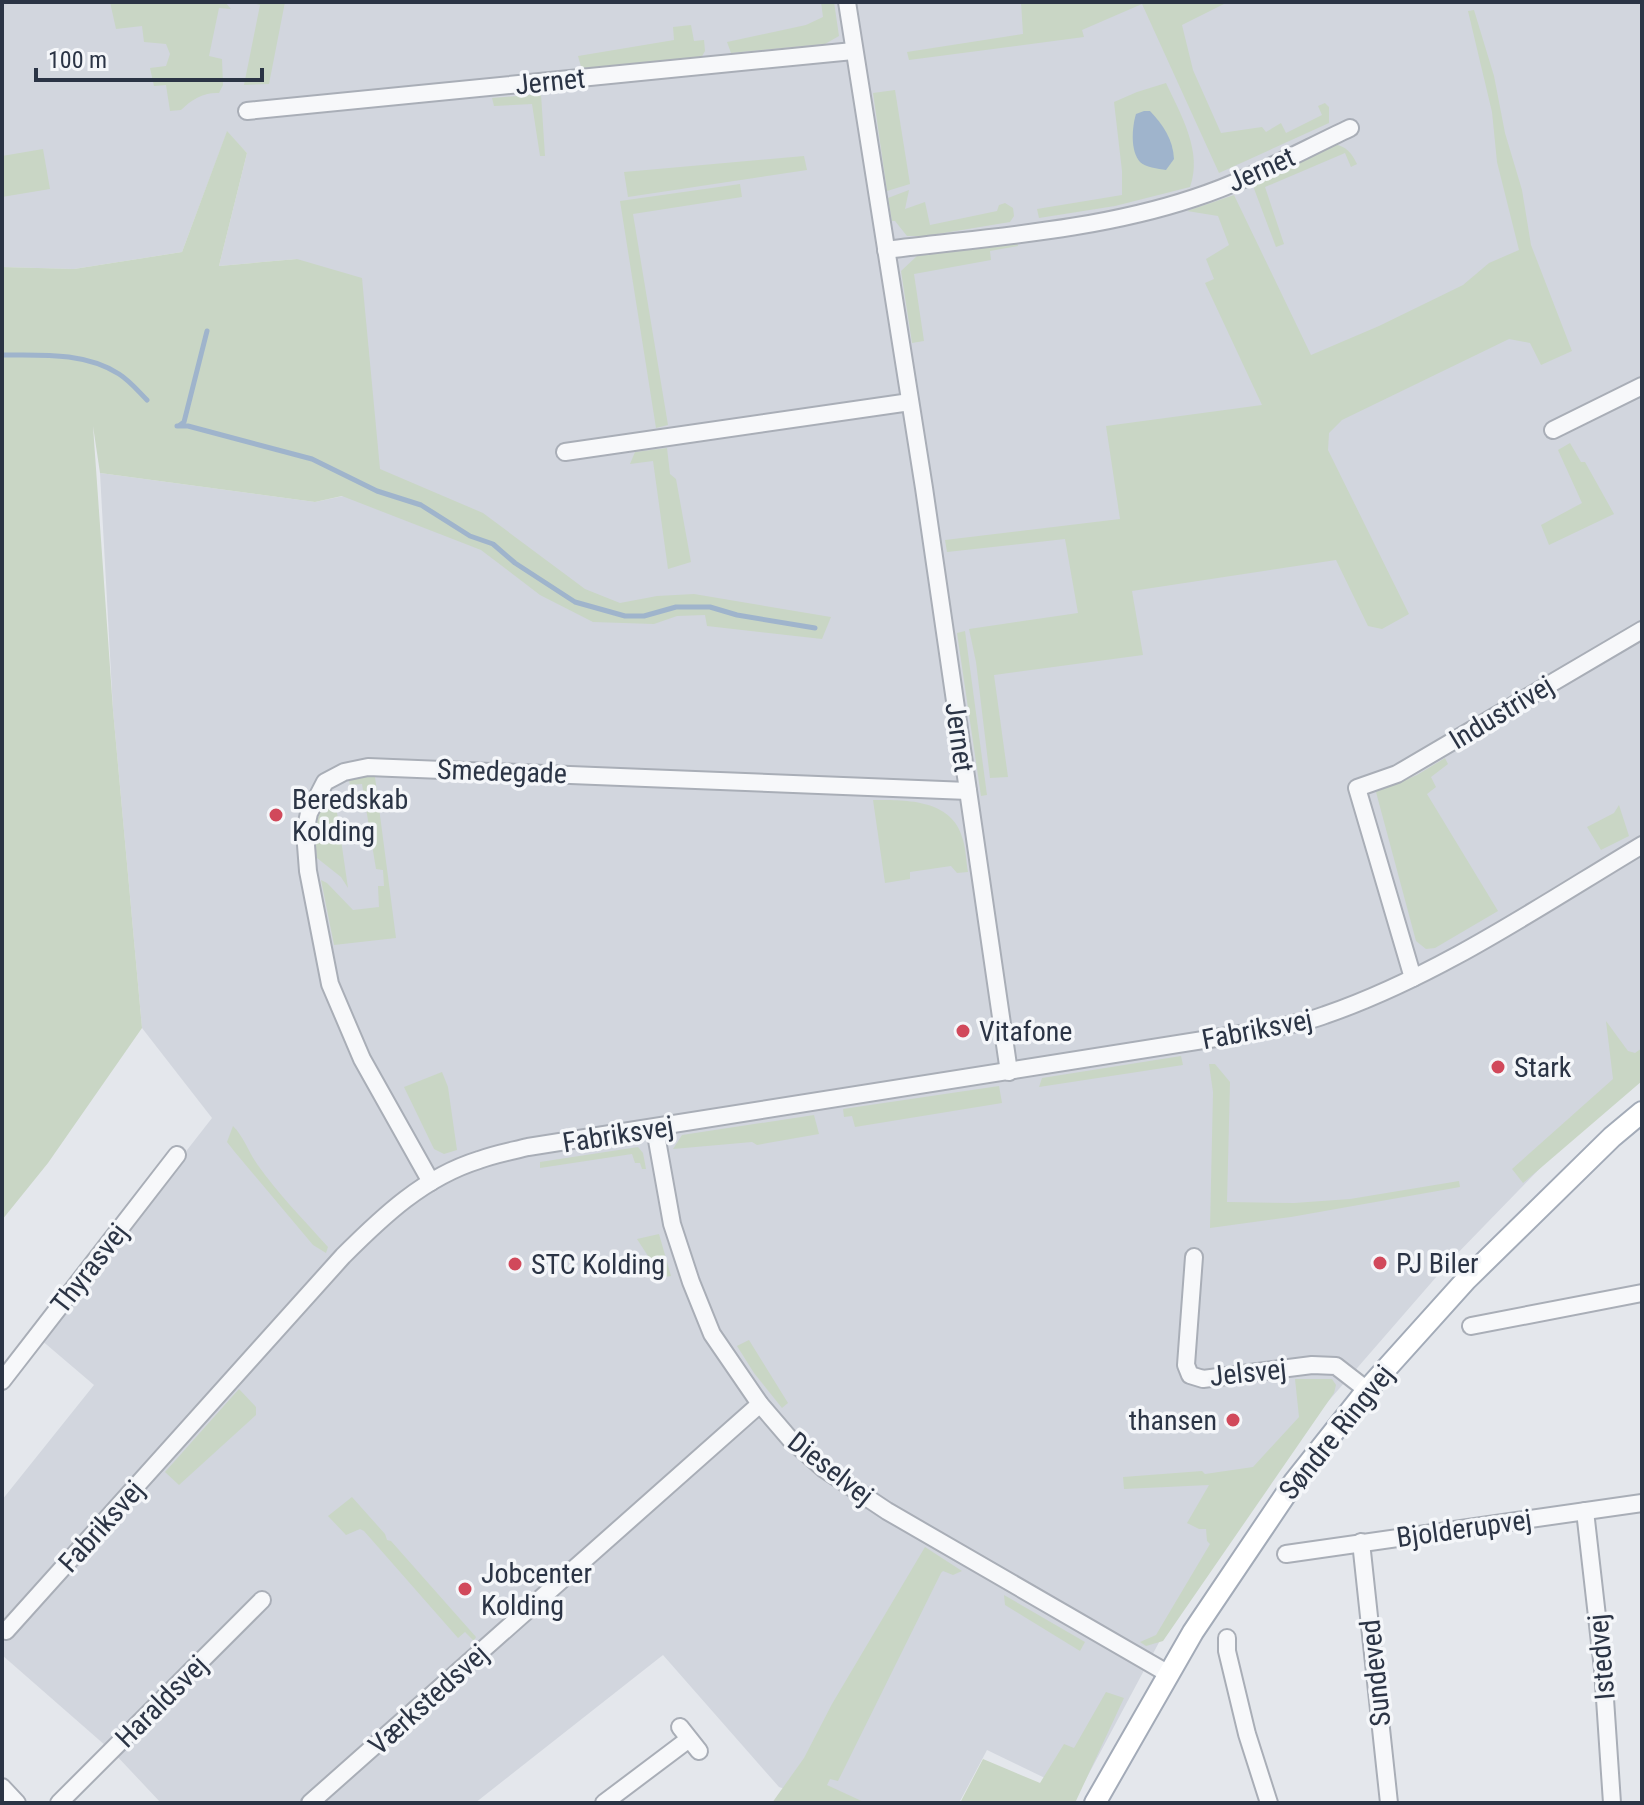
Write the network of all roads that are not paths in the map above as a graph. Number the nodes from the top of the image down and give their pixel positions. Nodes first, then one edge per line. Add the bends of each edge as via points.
1 (847, 2) edge
2 (853, 51) junction
3 (247, 111) dead end
4 (1350, 128) dead end
5 (886, 250) junction
6 (1642, 386) edge
7 (910, 402) junction
8 (1553, 430) dead end
9 (565, 452) dead end
10 (1642, 630) edge
11 (968, 791) junction
12 (1642, 845) edge
13 (1413, 978) junction
14 (1009, 1072) junction
15 (1642, 1112) edge
16 (655, 1129) junction
17 (177, 1155) dead end
18 (431, 1182) junction
19 (1194, 1257) dead end
20 (1642, 1293) edge
21 (1471, 1326) dead end
22 (2, 1381) edge
23 (1367, 1390) junction
24 (760, 1404) junction
25 (1642, 1503) edge
26 (1585, 1511) junction
27 (1361, 1542) junction
28 (1286, 1554) dead end
29 (262, 1600) dead end
30 (6, 1631) dead end
31 (1227, 1638) dead end
32 (1167, 1673) junction
33 (690, 1739) dead end
34 (2, 1787) edge
35 (17, 1803) edge
36 (59, 1803) edge
37 (310, 1803) edge
38 (604, 1803) edge
39 (1095, 1803) edge
40 (1269, 1803) edge
41 (1389, 1803) edge
42 (1612, 1803) edge

1 - 2 street, Jernet
2 - 3 street, Jernet
2 - 5 street, Jernet
4 - 5 street, Jernet via 1195,198 1141,213
5 - 7 street, Jernet
6 - 8 street
7 - 9 street
7 - 11 street, Jernet
10 - 13 street, Industrivej via 1397,774 1357,788
11 - 14 street, Jernet
11 - 18 street, Smedegade via 368,767 325,782 305,832 330,984 362,1059
12 - 13 street, Fabriksvej
13 - 14 street, Fabriksvej via 1322,1017 1275,1028
14 - 16 street, Fabriksvej
15 - 23 main road, Søndre Ringvej via 1466,1280
16 - 18 street, Fabriksvej via 528,1147 478,1160
16 - 24 street, Dieselvej via 672,1224 691,1282 712,1334
17 - 22 street, Thyrasvej
18 - 30 street, Fabriksvej via 385,1214 343,1256
19 - 23 street, Jelsvej via 1186,1365 1190,1375 1203,1379 1336,1366
20 - 21 street
23 - 32 main road, Søndre Ringvej via 1294,1482
24 - 32 street, Dieselvej via 824,1469 887,1511
24 - 37 street, Værkstedsvej
25 - 26 street, Bjolderupvej
26 - 27 street, Bjolderupvej
26 - 42 street, Istedvej
27 - 28 street, Bjolderupvej
27 - 41 street, Sundeved
29 - 36 street, Haraldsvej
31 - 40 street via 1247,1734
32 - 39 main road, Søndre Ringvej
33 - 38 street
34 - 35 street

